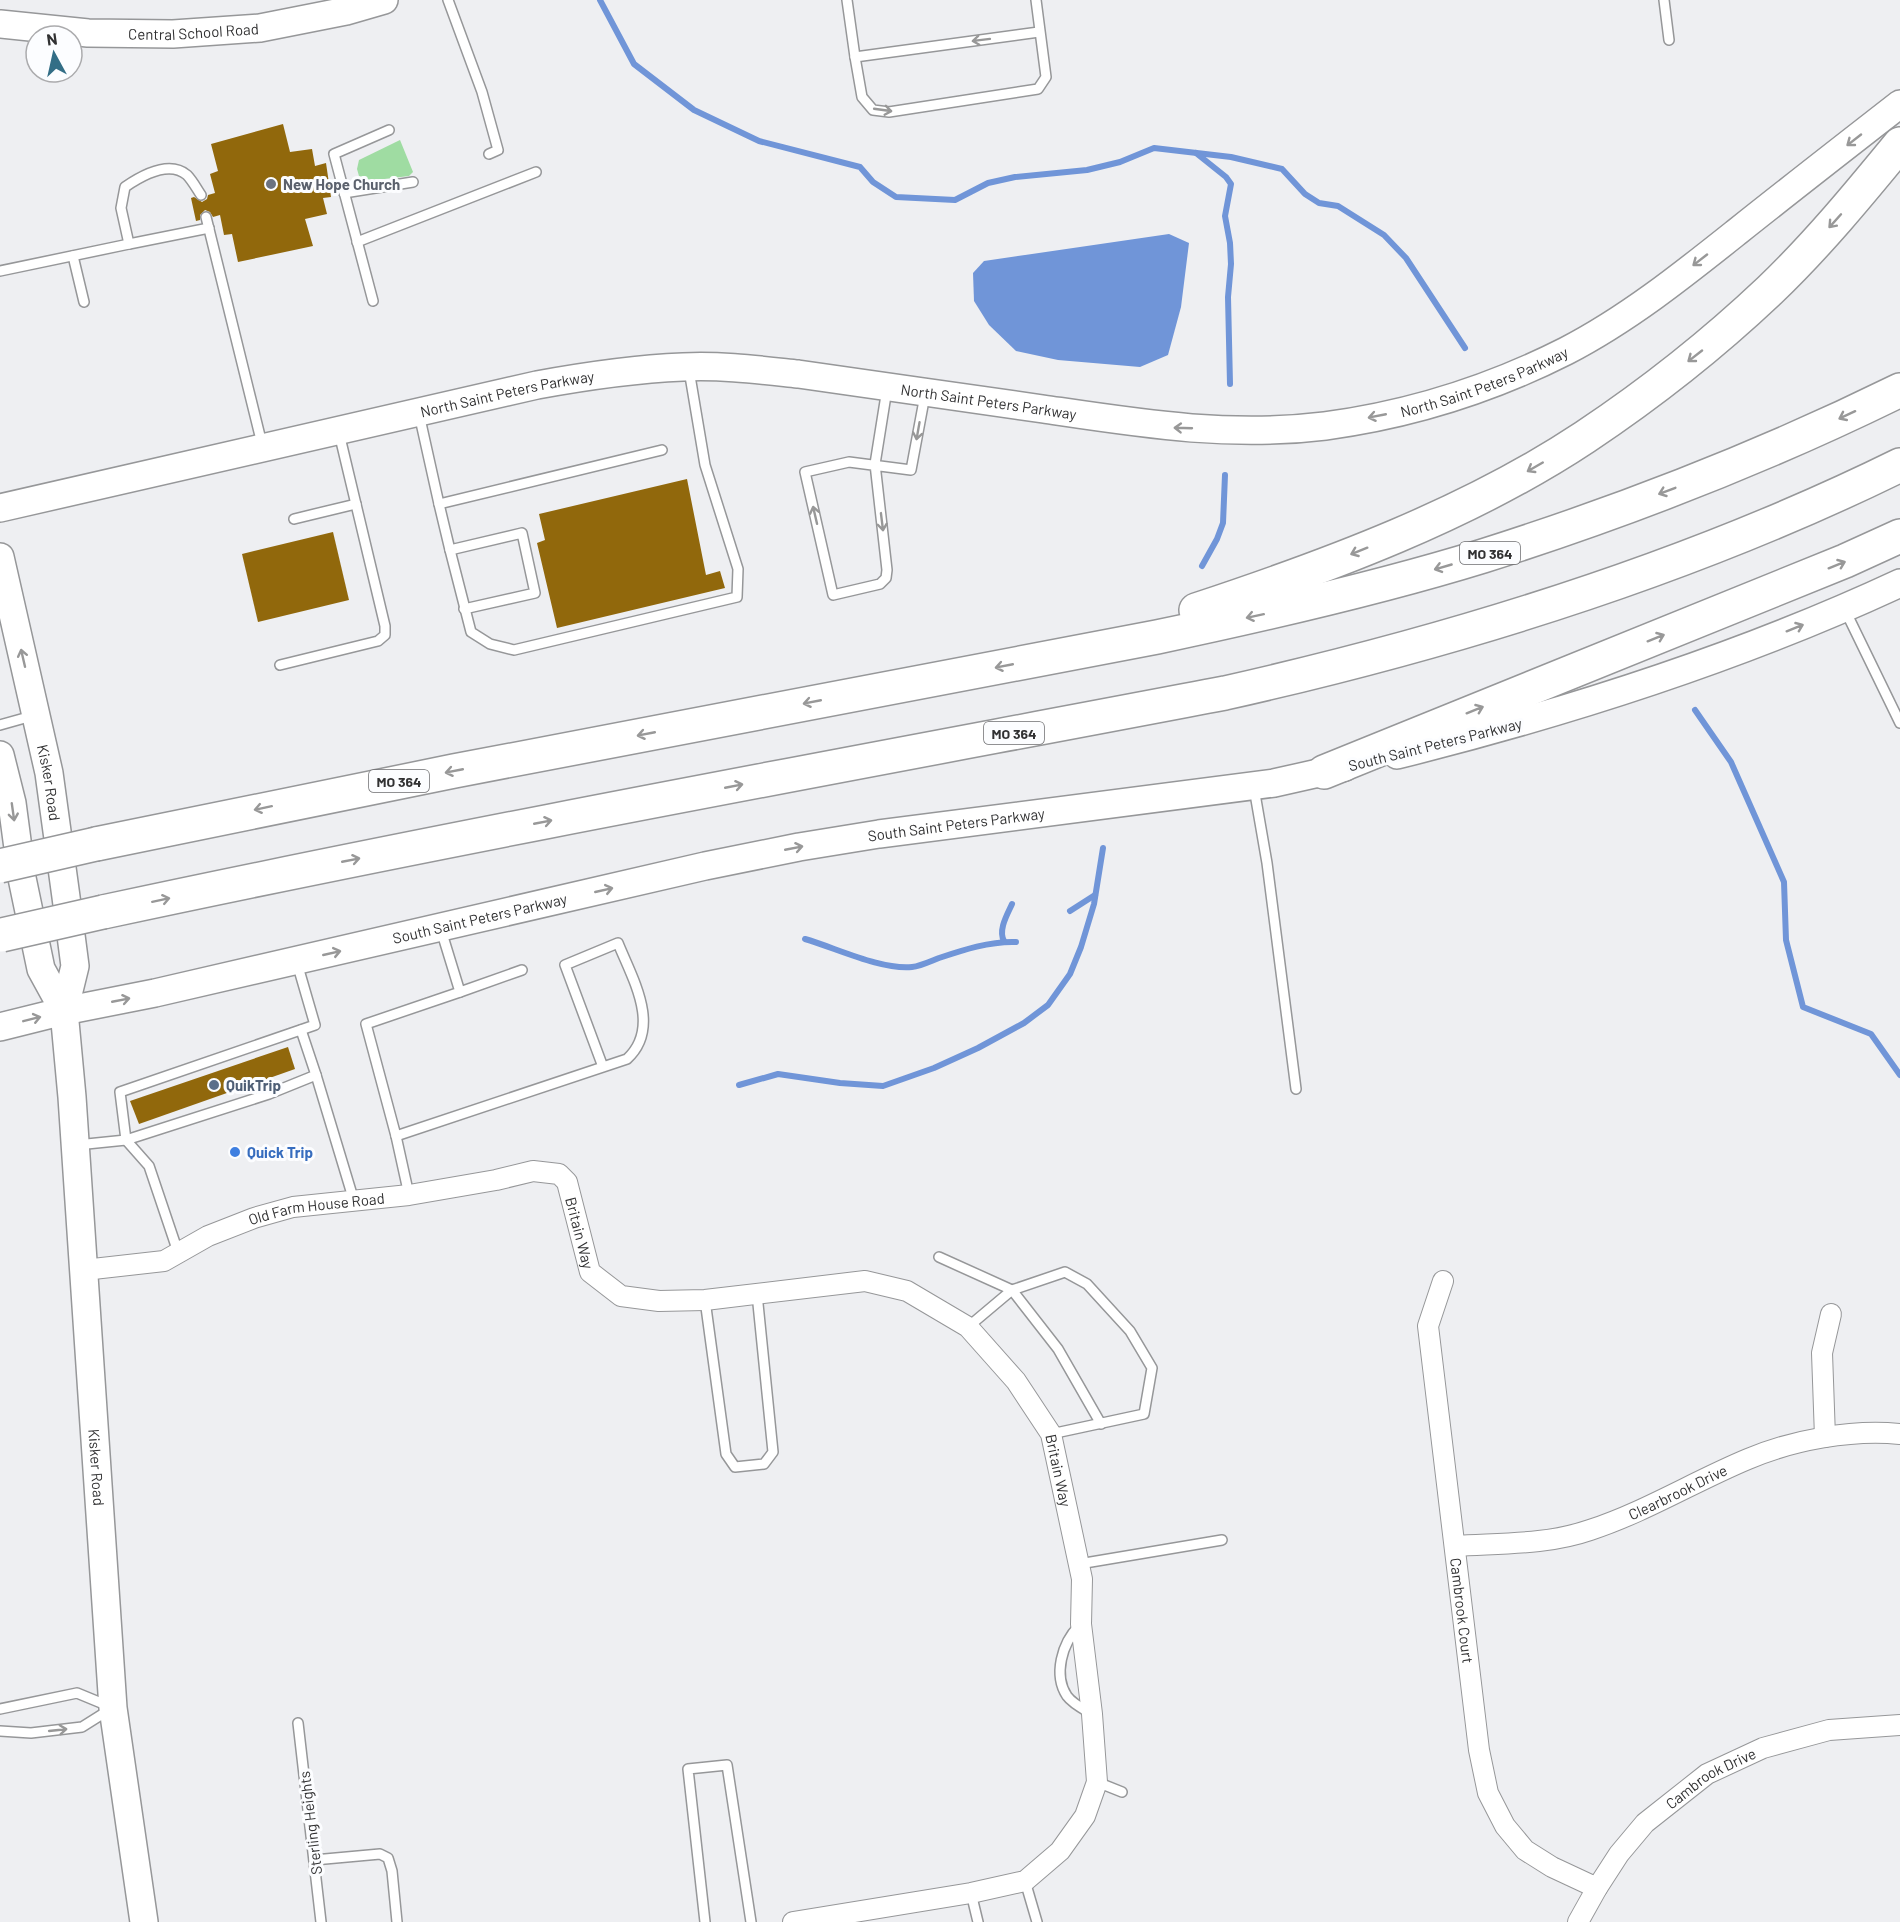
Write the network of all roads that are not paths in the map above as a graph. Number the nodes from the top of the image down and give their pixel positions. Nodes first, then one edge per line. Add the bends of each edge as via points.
1 (384, 0) edge
2 (448, 0) edge
3 (847, 0) edge
4 (1036, 0) edge
5 (1664, 0) edge
6 (0, 24) edge
7 (1040, 32) junction
8 (1669, 40) dead end
9 (855, 57) junction
10 (1900, 104) edge
11 (389, 130) dead end
12 (1900, 144) edge
13 (489, 154) dead end
14 (536, 172) dead end
15 (413, 182) dead end
16 (344, 193) junction
17 (201, 195) dead end
18 (206, 217) dead end
19 (209, 228) junction
20 (357, 242) junction
21 (129, 244) junction
22 (73, 256) junction
23 (0, 271) edge
24 (373, 301) dead end
25 (84, 302) dead end
26 (689, 367) junction
27 (887, 387) junction
28 (1900, 390) edge
29 (925, 392) junction
30 (418, 411) junction
31 (339, 431) junction
32 (263, 448) junction
33 (662, 450) dead end
34 (875, 464) junction
35 (1900, 465) edge
36 (356, 504) junction
37 (439, 504) junction
38 (0, 508) edge
39 (294, 519) dead end
40 (1900, 536) edge
41 (450, 550) junction
42 (0, 557) edge
43 (1900, 583) edge
44 (1844, 608) junction
45 (464, 609) junction
46 (1061, 655) junction
47 (280, 665) dead end
48 (35, 715) junction
49 (1900, 723) edge
50 (0, 725) edge
51 (0, 755) edge
52 (1324, 772) junction
53 (1254, 785) junction
54 (0, 866) edge
55 (440, 928) junction
56 (1, 935) edge
57 (296, 961) junction
58 (522, 970) dead end
59 (460, 992) junction
60 (64, 1011) junction
61 (0, 1027) edge
62 (301, 1030) junction
63 (603, 1067) junction
64 (315, 1075) junction
65 (1296, 1089) dead end
66 (396, 1136) junction
67 (126, 1140) junction
68 (74, 1146) junction
69 (559, 1174) joint
70 (409, 1195) junction
71 (354, 1201) junction
72 (178, 1252) junction
73 (939, 1257) dead end
74 (84, 1270) junction
75 (1443, 1281) dead end
76 (1012, 1290) junction
77 (756, 1294) junction
78 (705, 1300) junction
79 (1831, 1314) dead end
80 (968, 1327) junction
81 (1101, 1424) junction
82 (1051, 1434) junction
83 (1900, 1434) edge
84 (1825, 1437) junction
85 (1222, 1540) dead end
86 (1455, 1546) junction
87 (1078, 1564) junction
88 (1081, 1624) junction
89 (113, 1708) junction
90 (0, 1709) edge
91 (1092, 1714) junction
92 (298, 1723) dead end
93 (1900, 1725) edge
94 (0, 1731) edge
95 (1097, 1782) junction
96 (1122, 1792) dead end
97 (314, 1860) junction
98 (1025, 1881) junction
99 (1597, 1888) junction
100 (971, 1893) junction
101 (144, 1922) edge
102 (321, 1922) edge
103 (397, 1922) edge
104 (705, 1922) edge
105 (751, 1922) edge
106 (793, 1922) edge
107 (978, 1922) edge
108 (1037, 1922) edge
109 (1578, 1922) edge

1 - 6 main road, Central School Road via 260,28 173,34 88,33
2 - 13 lane via 482,92 498,150
3 - 9 lane
4 - 7 lane
5 - 8 lane
7 -> 9 lane
9 -> 7 lane via 862,98 873,110 889,112 1038,89 1046,77
10 -> 29 main road, North Saint Peters Parkway via 1660,292 1607,327 1567,351 1507,378 1432,403 1325,426 1237,430 1170,428
11 - 16 lane via 334,154
12 -> 46 highway via 1771,289 1707,346 1584,438 1474,499 1362,551
14 - 20 lane
15 - 16 lane
16 - 20 lane
17 - 21 lane via 187,175 172,168 143,175 125,187 121,208
18 - 19 lane
19 - 21 lane
19 - 32 lane
20 - 24 lane
21 - 22 lane
22 - 23 lane
22 - 25 lane
26 - 27 main road, North Saint Peters Parkway via 754,369
26 - 30 main road, North Saint Peters Parkway via 603,373
26 - 45 lane via 704,458 738,569 737,597 514,650 490,644 471,633
27 - 29 main road, North Saint Peters Parkway
27 - 34 lane
28 -> 46 highway, MO 364 via 1719,470 1482,556 1267,614
29 -> 34 lane via 911,470
30 - 31 main road, North Saint Peters Parkway
30 - 37 lane
31 - 32 main road, North Saint Peters Parkway
31 - 36 lane
32 - 38 main road, North Saint Peters Parkway
33 - 37 lane
34 -> 34 lane via 886,578 880,584 833,595 805,472 849,462
56 -> 35 highway, MO 364, bridge via 519,826 1214,695 1322,671 1548,606 1656,568 1770,524
36 - 39 lane
36 - 47 lane via 385,635 378,641
37 - 41 lane
52 -> 40 highway
41 - 45 lane
41 - 45 lane via 522,533 536,593
48 -> 42 main road, Kisker Road
43 - 44 main road, South Saint Peters Parkway
44 - 49 lane
52 -> 44 main road, South Saint Peters Parkway via 1487,732 1630,689 1741,651
46 -> 54 highway, MO 364, bridge via 454,771
48 - 50 lane
48 - 60 main road, Kisker Road via 49,772 75,966
51 -> 60 main road, Kisker Road via 41,969
52 - 53 main road, South Saint Peters Parkway
55 -> 53 main road, South Saint Peters Parkway via 799,847
53 - 65 lane
57 -> 55 main road, South Saint Peters Parkway
55 - 59 lane
60 -> 57 main road, South Saint Peters Parkway
57 - 62 lane via 315,1025
58 - 59 lane
59 - 66 lane via 366,1024
61 -> 60 main road, South Saint Peters Parkway
60 - 68 main road, Kisker Road
62 - 64 lane
62 - 67 lane via 120,1092
63 - 63 lane via 633,1054 644,1017 643,1004 618,943 565,965
63 - 66 lane
64 - 67 lane via 269,1095
64 - 71 lane
66 - 70 lane
67 - 68 lane
67 - 72 lane via 149,1166
68 - 74 main road, Kisker Road
69 - 70 street, Old Farm House Road via 533,1171
69 - 78 street, Britain Way via 567,1182 590,1272 621,1296 659,1301
70 - 71 street, Old Farm House Road
71 - 72 street, Old Farm House Road via 293,1208 254,1218
72 - 74 street, Old Farm House Road via 164,1261
73 - 76 lane
74 - 89 main road, Kisker Road
75 - 86 street, Cambrook Court via 1428,1326
76 - 80 lane
76 - 81 lane via 1058,1349
76 - 81 lane via 1065,1272 1087,1284 1130,1331 1152,1368 1144,1414
77 - 78 street, Britain Way
77 - 78 lane via 773,1452 764,1464 735,1467 726,1454
77 - 80 street, Britain Way via 865,1281 907,1291
79 - 84 street via 1822,1353
80 - 82 street, Britain Way via 1016,1381
81 - 82 lane
82 - 87 street, Britain Way
83 - 84 street, Clearbrook Drive
84 - 86 street, Clearbrook Drive via 1750,1458 1645,1509 1589,1531 1540,1541
85 - 87 lane
86 - 99 street, Cambrook Court via 1479,1750 1488,1793 1505,1826 1525,1850
87 - 88 street, Britain Way via 1082,1579
88 - 91 street, Britain Way
88 - 91 lane via 1063,1654 1060,1680 1068,1699
89 - 90 lane via 77,1693
94 -> 89 lane via 31,1733 82,1727
89 - 101 main road, Kisker Road
91 - 95 street, Britain Way
92 - 97 lane, Sterling Heights
93 - 99 street, Cambrook Drive via 1828,1730 1763,1748 1707,1774 1645,1823
95 - 96 lane
95 - 98 street, Britain Way via 1085,1816 1066,1843
97 - 102 lane, Sterling Heights
97 - 103 lane via 380,1854 388,1858
98 - 100 street, Britain Way
98 - 108 lane
99 - 109 street, Cambrook Drive
100 - 106 street, Britain Way
100 - 107 lane
104 - 105 lane via 688,1769 727,1765

